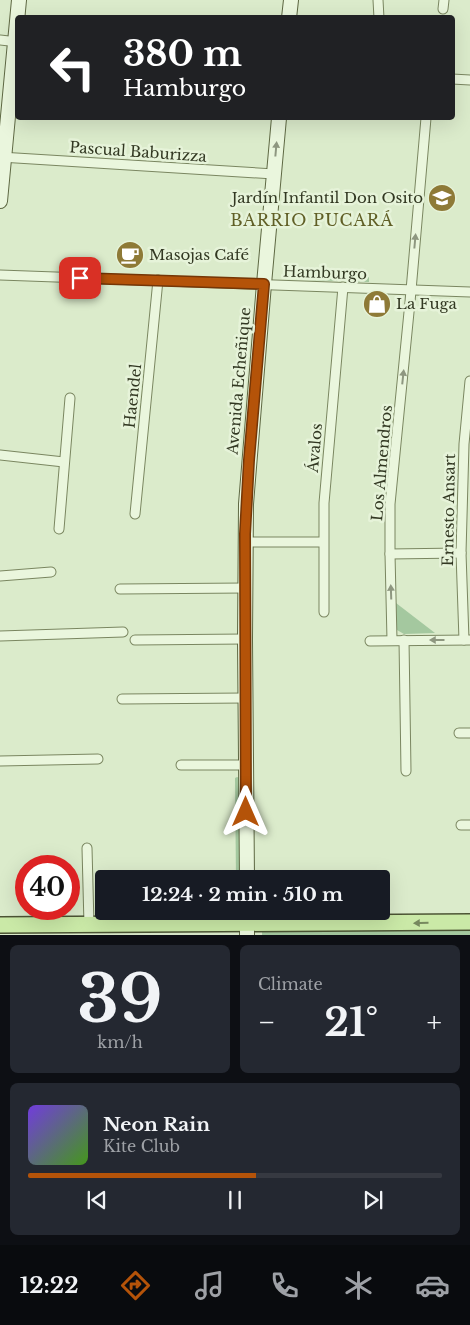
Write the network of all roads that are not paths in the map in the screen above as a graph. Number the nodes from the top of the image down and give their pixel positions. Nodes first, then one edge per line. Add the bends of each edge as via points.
1 (19, 0) edge
2 (291, 0) edge
3 (378, 0) edge
4 (18, 15) edge
5 (289, 15) edge
6 (379, 15) edge
7 (0, 40) edge
8 (15, 42) edge
9 (15, 50) edge
10 (455, 79) edge
11 (470, 80) edge
12 (279, 120) edge
13 (426, 120) edge
14 (2, 157) edge
15 (274, 174) junction
16 (0, 201) edge
17 (0, 275) edge
18 (158, 280) junction
19 (264, 284) junction
20 (343, 287) junction
21 (411, 289) junction
22 (470, 292) edge
23 (470, 381) edge
24 (70, 398) dead end
25 (0, 455) edge
26 (64, 462) junction
27 (136, 514) dead end
28 (59, 529) dead end
29 (245, 542) junction
30 (323, 542) junction
31 (461, 553) junction
32 (390, 554) junction
33 (51, 572) dead end
34 (0, 576) edge
35 (120, 588) dead end
36 (245, 588) junction
37 (324, 612) dead end
38 (123, 632) dead end
39 (0, 636) edge
40 (245, 639) junction
41 (135, 640) dead end
42 (392, 640) junction
43 (404, 640) junction
44 (467, 640) edge
45 (370, 641) dead end
46 (245, 698) junction
47 (122, 699) dead end
48 (459, 733) dead end
49 (470, 733) edge
50 (98, 759) dead end
51 (0, 761) edge
52 (181, 765) dead end
53 (246, 765) junction
54 (406, 771) dead end
55 (87, 848) dead end
56 (247, 870) edge
57 (470, 922) edge
58 (247, 923) edge
59 (0, 925) edge
60 (89, 925) junction

1 - 4 street
2 - 5 street
3 - 6 street
7 - 8 street
9 - 14 street
10 - 11 street
15 -> 12 street, Avenida Echeñique
21 -> 13 street, Los Almendros
14 - 15 street, Pascual Baburizza
14 - 16 street
15 - 19 street, Avenida Echeñique
17 - 18 street, Hamburgo
18 - 19 street, Hamburgo
18 - 27 street, Haendel
19 - 20 street, Hamburgo
19 - 29 street, Avenida Echeñique
20 - 21 street, Hamburgo
20 - 30 street, Ávalos
21 - 22 street, Hamburgo
32 -> 21 street, Los Almendros via 390,504
23 - 31 street, Ernesto Ansart via 464,444
24 - 26 street
25 - 26 street
26 - 28 street
29 - 30 street
29 - 36 street, Avenida Echeñique
30 - 37 street, Ávalos
31 - 32 street
31 - 44 street, Ernesto Ansart
42 -> 32 street, Los Almendros
33 - 34 street
35 - 36 street
36 - 40 street, Avenida Echeñique
38 - 39 street
40 - 41 street
40 - 46 street, Avenida Echeñique
42 - 43 street
42 - 45 street
44 -> 43 street
43 - 54 street
46 - 47 street
46 - 53 street, Avenida Echeñique
48 - 49 street
50 - 51 street
52 - 53 street
53 - 56 street, Avenida Echeñique
55 - 60 street
57 -> 58 main road
58 - 60 main road
59 - 60 main road

